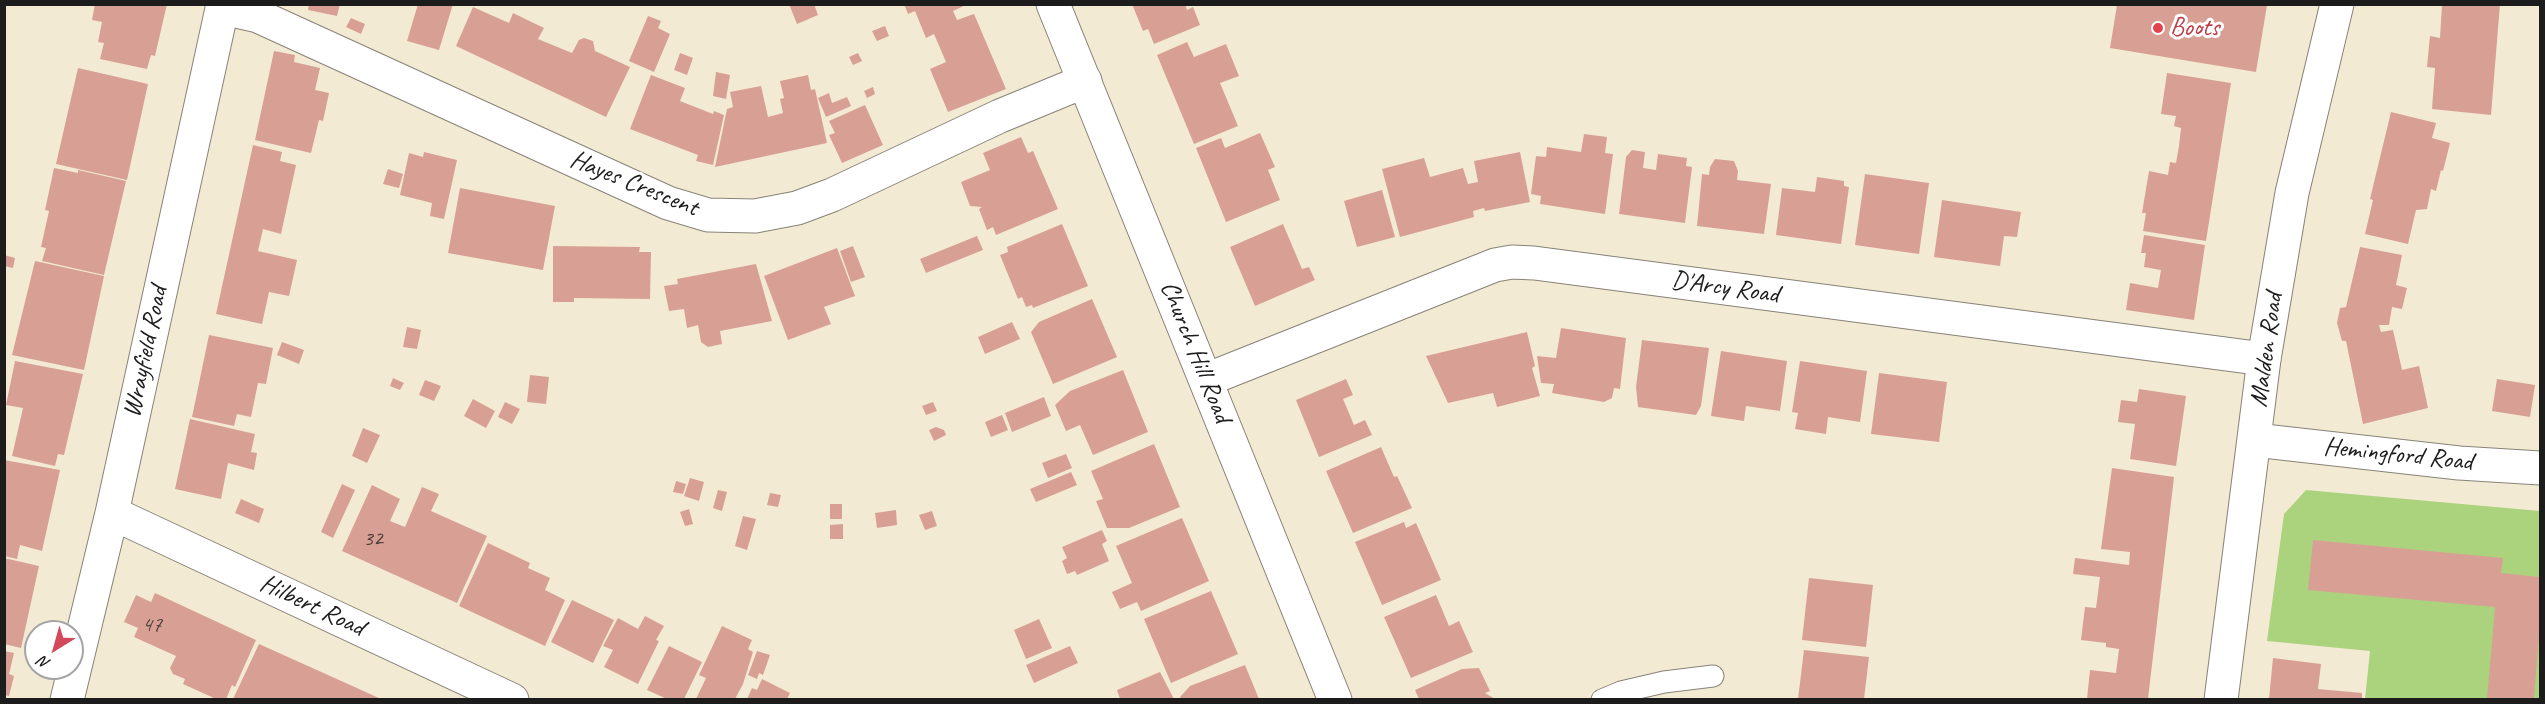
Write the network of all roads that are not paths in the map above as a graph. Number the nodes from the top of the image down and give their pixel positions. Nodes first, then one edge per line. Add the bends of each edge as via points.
1 (1053, 4) edge
2 (2337, 4) edge
3 (222, 6) edge
4 (1084, 81) junction
5 (2264, 359) junction
6 (1206, 380) junction
7 (2255, 440) junction
8 (2541, 468) edge
9 (112, 513) junction
10 (1713, 676) dead end
11 (67, 699) edge
12 (512, 699) edge
13 (1335, 699) edge
14 (1602, 699) edge
15 (2221, 699) edge

1 - 4 street, Church Hill Road
2 - 5 street, Malden Road via 2292,194
3 - 4 street, Hayes Crescent via 258,16 668,203 708,215 755,216 796,208
3 - 9 street, Wrayfield Road
4 - 6 street, Church Hill Road
5 - 6 street, D'Arcy Road via 1512,262 1494,265
5 - 7 street, Malden Road
6 - 13 street, Church Hill Road
7 - 8 street, Hemingford Road via 2459,463
7 - 15 street, Malden Road
9 - 11 street, Wrayfield Road
9 - 12 street, Hilbert Road
10 - 14 lane via 1664,682

